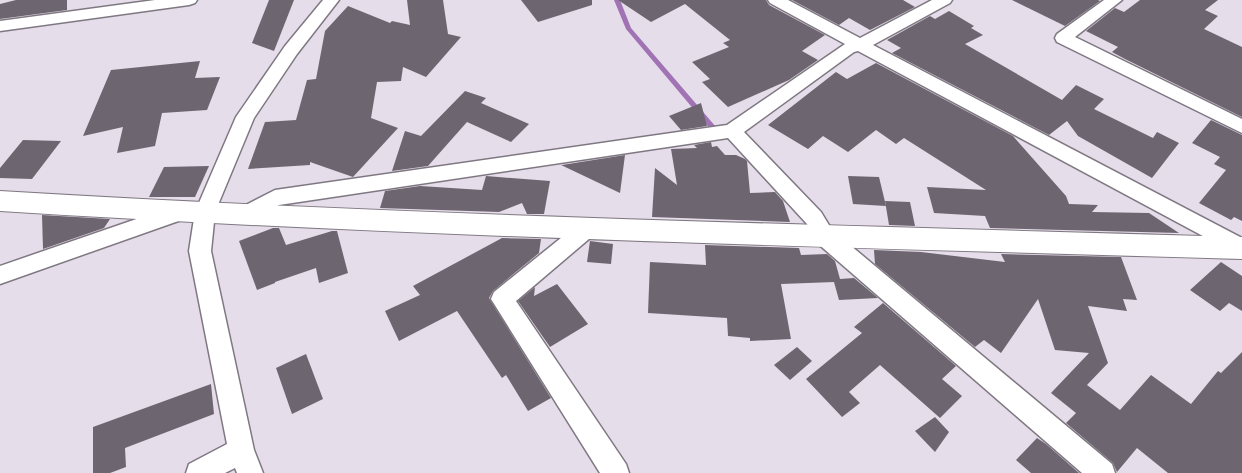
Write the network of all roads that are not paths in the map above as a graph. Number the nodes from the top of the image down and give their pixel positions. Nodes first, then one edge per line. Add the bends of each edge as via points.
1 (189, 0) edge
2 (331, 0) edge
3 (776, 0) edge
4 (944, 0) edge
5 (1114, 0) edge
6 (139, 4) edge
7 (0, 26) edge
8 (860, 45) junction
9 (1242, 127) edge
10 (732, 131) junction
11 (0, 201) edge
12 (192, 212) junction
13 (247, 214) junction
14 (588, 227) junction
15 (824, 236) junction
16 (1241, 248) edge
17 (0, 275) edge
18 (246, 461) edge
19 (199, 473) edge
20 (616, 473) edge
21 (1102, 473) edge

1 - 6 street
2 - 12 street via 291,50 245,118
3 - 8 street
4 - 8 street
5 - 9 street via 1063,38
6 - 7 street
8 - 10 street via 848,48
8 - 16 street
10 - 13 street via 275,198
10 - 15 street via 814,218
11 - 12 street
12 - 13 street
12 - 17 street
12 - 18 street
13 - 14 street
14 - 15 street
14 - 20 street via 502,299
15 - 16 street
15 - 21 street
18 - 19 street

